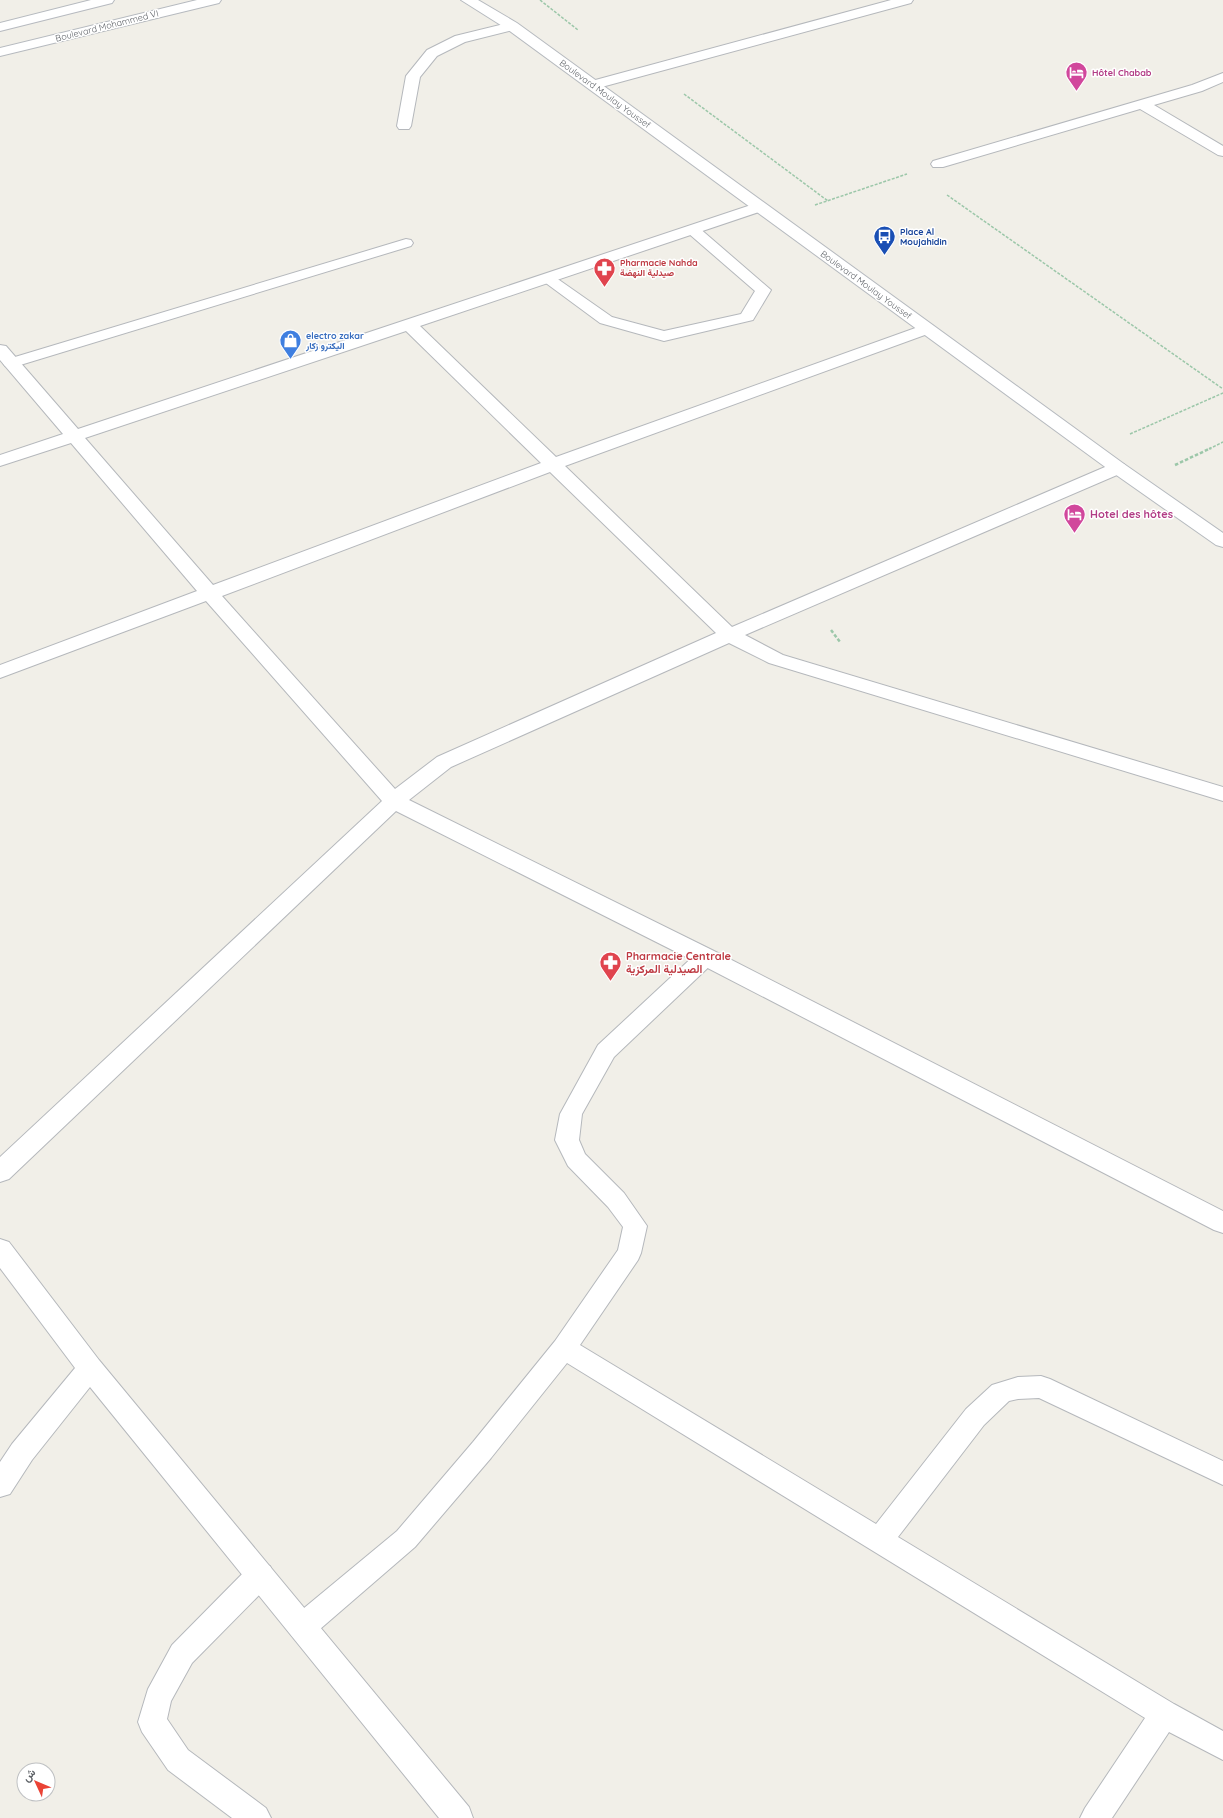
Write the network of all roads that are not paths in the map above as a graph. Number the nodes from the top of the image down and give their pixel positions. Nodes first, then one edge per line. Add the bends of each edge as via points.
1 (108, 0) edge
2 (214, 0) edge
3 (468, 0) edge
4 (493, 0) edge
5 (906, 0) edge
6 (0, 26) edge
7 (512, 26) junction
8 (0, 52) edge
9 (1223, 77) edge
10 (593, 85) junction
11 (1142, 104) junction
12 (404, 126) dead end
13 (1223, 152) edge
14 (938, 164) road end
15 (760, 207) junction
16 (693, 230) junction
17 (406, 243) dead end
18 (547, 278) junction
19 (408, 324) junction
20 (928, 329) junction
21 (6, 357) edge
22 (73, 437) junction
23 (0, 461) edge
24 (552, 465) junction
25 (1118, 468) junction
26 (1223, 540) edge
27 (210, 594) junction
28 (729, 635) junction
29 (0, 672) edge
30 (1223, 794) edge
31 (394, 801) junction
32 (706, 957) junction
33 (0, 1172) edge
34 (1223, 1224) edge
35 (0, 1249) edge
36 (564, 1348) junction
37 (90, 1368) junction
38 (1223, 1474) edge
39 (0, 1485) edge
40 (879, 1541) junction
41 (260, 1575) junction
42 (302, 1627) junction
43 (1164, 1714) junction
44 (1223, 1746) edge
45 (256, 1818) edge
46 (458, 1818) edge
47 (1095, 1818) edge

1 - 6 street
2 - 8 street, Boulevard Mohammed VI
3 - 7 street, Boulevard Moulay Youssef
4 - 7 street, Boulevard Moulay Youssef
5 - 10 street
7 - 10 street, Boulevard Moulay Youssef
7 - 12 lane via 460,39 432,53 413,76
9 - 11 street via 1197,88
10 - 15 street, Boulevard Moulay Youssef
11 - 13 street
11 - 14 street
15 - 16 street
15 - 20 street, Boulevard Moulay Youssef
16 - 18 street
16 - 18 lane via 763,290 747,317 664,336 606,320
17 - 21 lane
18 - 19 street
19 - 22 street
19 - 24 street
20 - 24 street
20 - 25 street, Boulevard Moulay Youssef
21 - 22 street
22 - 23 street
22 - 27 street
24 - 27 street
24 - 28 street
25 - 26 street, Boulevard Moulay Youssef
25 - 28 street
27 - 29 street
27 - 31 street
28 - 30 street via 776,659
28 - 31 street via 444,762
31 - 32 street
31 - 33 street
32 - 34 street
32 - 36 lane via 606,1051 571,1114 567,1140 576,1160 616,1200 635,1226 629,1253
35 - 37 street
36 - 40 lane
36 - 42 lane via 406,1539
37 - 39 street via 22,1452
37 - 41 street
38 - 40 lane via 1041,1386 1018,1388 1001,1393 975,1417
40 - 43 lane
41 - 42 street
41 - 45 lane via 182,1654 158,1698 152,1722 178,1760
42 - 46 street
43 - 44 lane
43 - 47 lane

